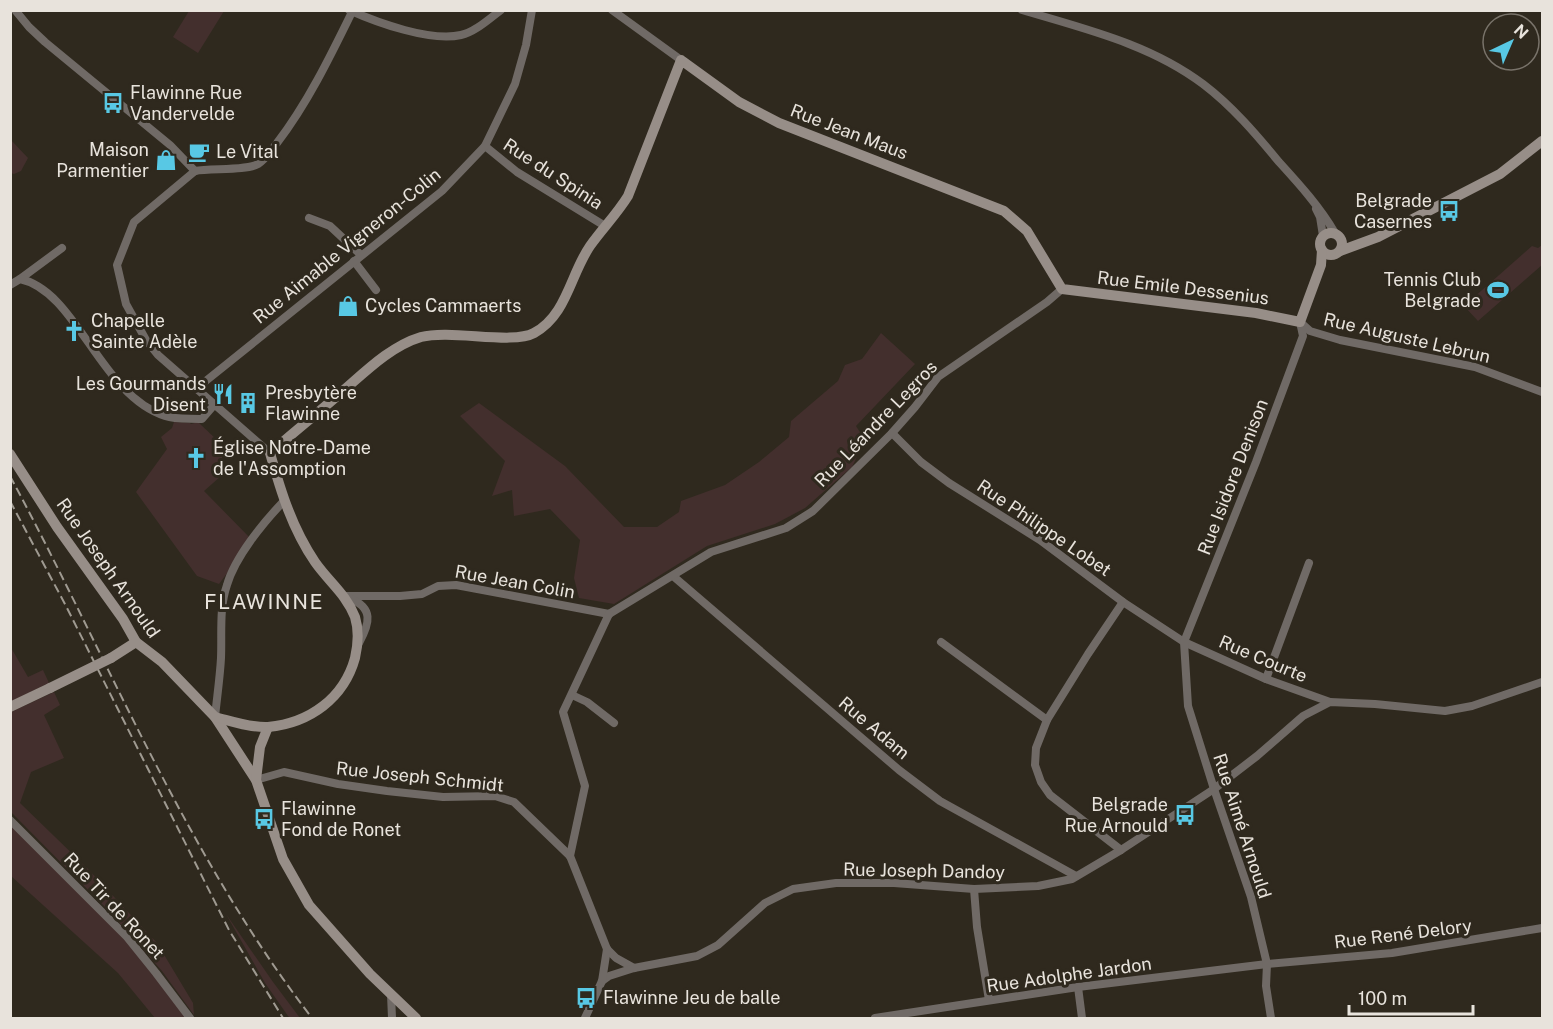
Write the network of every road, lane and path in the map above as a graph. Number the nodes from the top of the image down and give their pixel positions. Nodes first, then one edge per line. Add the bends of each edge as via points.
1 (501, 10) edge
2 (532, 10) edge
3 (612, 10) edge
4 (1023, 10) edge
5 (17, 11) edge
6 (351, 11) edge
7 (681, 60) junction
8 (1542, 141) edge
9 (485, 146) junction
10 (195, 171) junction
11 (1312, 202) junction
12 (309, 218) dead end
13 (606, 226) junction
14 (1323, 236) junction
15 (1339, 236) junction
16 (1362, 243) junction
17 (62, 248) dead end
18 (1331, 252) junction
19 (361, 255) junction
20 (354, 261) junction
21 (20, 279) junction
22 (10, 285) edge
23 (1062, 289) junction
24 (376, 290) dead end
25 (1300, 322) junction
26 (196, 388) junction
27 (1542, 392) edge
28 (215, 404) junction
29 (892, 433) junction
30 (270, 453) junction
31 (10, 454) edge
32 (283, 502) junction
33 (1309, 562) dead end
34 (673, 576) junction
35 (345, 596) junction
36 (1124, 602) junction
37 (609, 614) junction
38 (136, 642) junction
39 (941, 642) dead end
40 (1184, 642) junction
41 (1266, 679) junction
42 (1542, 682) edge
43 (572, 695) junction
44 (1330, 702) junction
45 (10, 707) edge
46 (215, 717) junction
47 (1047, 720) junction
48 (614, 723) dead end
49 (268, 727) junction
50 (256, 780) junction
51 (1214, 789) junction
52 (10, 820) edge
53 (1121, 850) junction
54 (570, 856) junction
55 (1076, 876) junction
56 (974, 889) junction
57 (1542, 928) edge
58 (607, 950) junction
59 (1268, 964) junction
60 (634, 968) junction
61 (602, 981) junction
62 (1078, 987) junction
63 (391, 994) junction
64 (989, 1000) junction
65 (190, 1018) edge
66 (392, 1018) edge
67 (416, 1018) edge
68 (585, 1018) edge
69 (875, 1018) edge
70 (1082, 1018) edge
71 (1271, 1018) edge

1 - 6 street via 463,35 442,37 418,34
2 - 9 street, Rue Aimable Vigneron-Colin via 515,84
3 - 7 street, Rue Jean Maus
4 - 11 street via 1143,49 1201,83 1252,130
5 - 10 street via 45,42 170,145
6 - 10 street via 291,124 268,154 258,164 240,169
7 - 13 street via 628,196
7 - 23 street, Rue Jean Maus via 739,102 779,123 1004,211 1027,231
8 - 16 street via 1500,174
9 - 13 street, Rue du Spinia via 517,172
9 - 19 street, Rue Aimable Vigneron-Colin via 442,191
10 - 26 street via 134,222 117,265 126,304 146,340
11 - 14 street
11 - 15 street
12 - 19 street via 330,226
13 - 30 street via 588,249 551,321 536,332 509,337 435,335 407,342 379,360
14 - 15 street via 1330,232
14 - 18 street via 1320,243
15 - 16 street
15 - 18 street
16 - 18 street
17 - 21 street
18 - 25 street via 1320,265
19 - 20 street, Rue Aimable Vigneron-Colin
20 - 24 street
20 - 26 street, Rue Aimable Vigneron-Colin
21 - 22 street
21 - 28 street via 51,294 115,379 144,405 164,416 202,418
23 - 25 street, Rue Emile Dessenius
23 - 29 street, Rue Léandre Legros via 938,377
25 - 27 street, Rue Auguste Lebrun via 1310,331 1340,340 1475,367
25 - 40 street, Rue Isidore Denison via 1299,347
26 - 28 street
28 - 30 street
29 - 34 street, Rue Léandre Legros via 813,511 786,528 711,552
29 - 36 street, Rue Philippe Lobet via 949,483 1040,540
30 - 32 street
31 - 38 street, Rue Joseph Arnould
32 - 35 street via 314,561
32 - 46 street via 252,540 226,585
33 - 41 street
34 - 37 street, Rue Léandre Legros
34 - 55 street, Rue Adam via 940,801
35 - 37 street, Rue Jean Colin via 422,594 438,586 456,585
35 - 49 street via 356,619 358,645 351,673 337,695 320,710
36 - 40 street, Rue Philippe Lobet
36 - 47 street
37 - 43 street
38 - 45 street, bridge
38 - 46 street, Rue Joseph Arnould via 162,662
39 - 47 street
40 - 41 street, Rue Courte
40 - 51 street, Rue Aimé Arnould via 1188,706
41 - 44 street, Rue Courte
42 - 44 street via 1445,711
43 - 48 street
43 - 54 street via 563,712 585,786
44 - 51 street, Rue Joseph Dandoy via 1303,716
46 - 49 street
46 - 50 street, Rue Joseph Arnould
47 - 53 street via 1036,748 1035,765 1041,782 1050,795
49 - 50 street via 260,747
50 - 54 street, Rue Joseph Schmidt via 284,772 387,791 443,797 495,796 514,802
50 - 63 street via 283,859 309,905
51 - 53 street, Rue Joseph Dandoy
51 - 59 street, Rue Aimé Arnould via 1251,897
52 - 65 street, Rue Tir de Ronet via 127,937
53 - 55 street, Rue Joseph Dandoy
54 - 58 street, Rue Joseph Schmidt
55 - 56 street, Rue Joseph Dandoy via 1038,886
56 - 60 street, Rue Joseph Dandoy via 848,883 793,890 765,903 717,945 697,956
56 - 64 street
57 - 59 street, Rue René Delory via 1392,953
58 - 60 street
58 - 61 street
59 - 62 street, Rue Adolphe Jardon
59 - 71 street, Rue Aimé Arnould via 1266,986
60 - 61 street, Rue Joseph Dandoy
61 - 68 street
62 - 64 street, Rue Adolphe Jardon
62 - 70 street
63 - 66 street
63 - 67 street
64 - 69 street, Rue Adolphe Jardon

